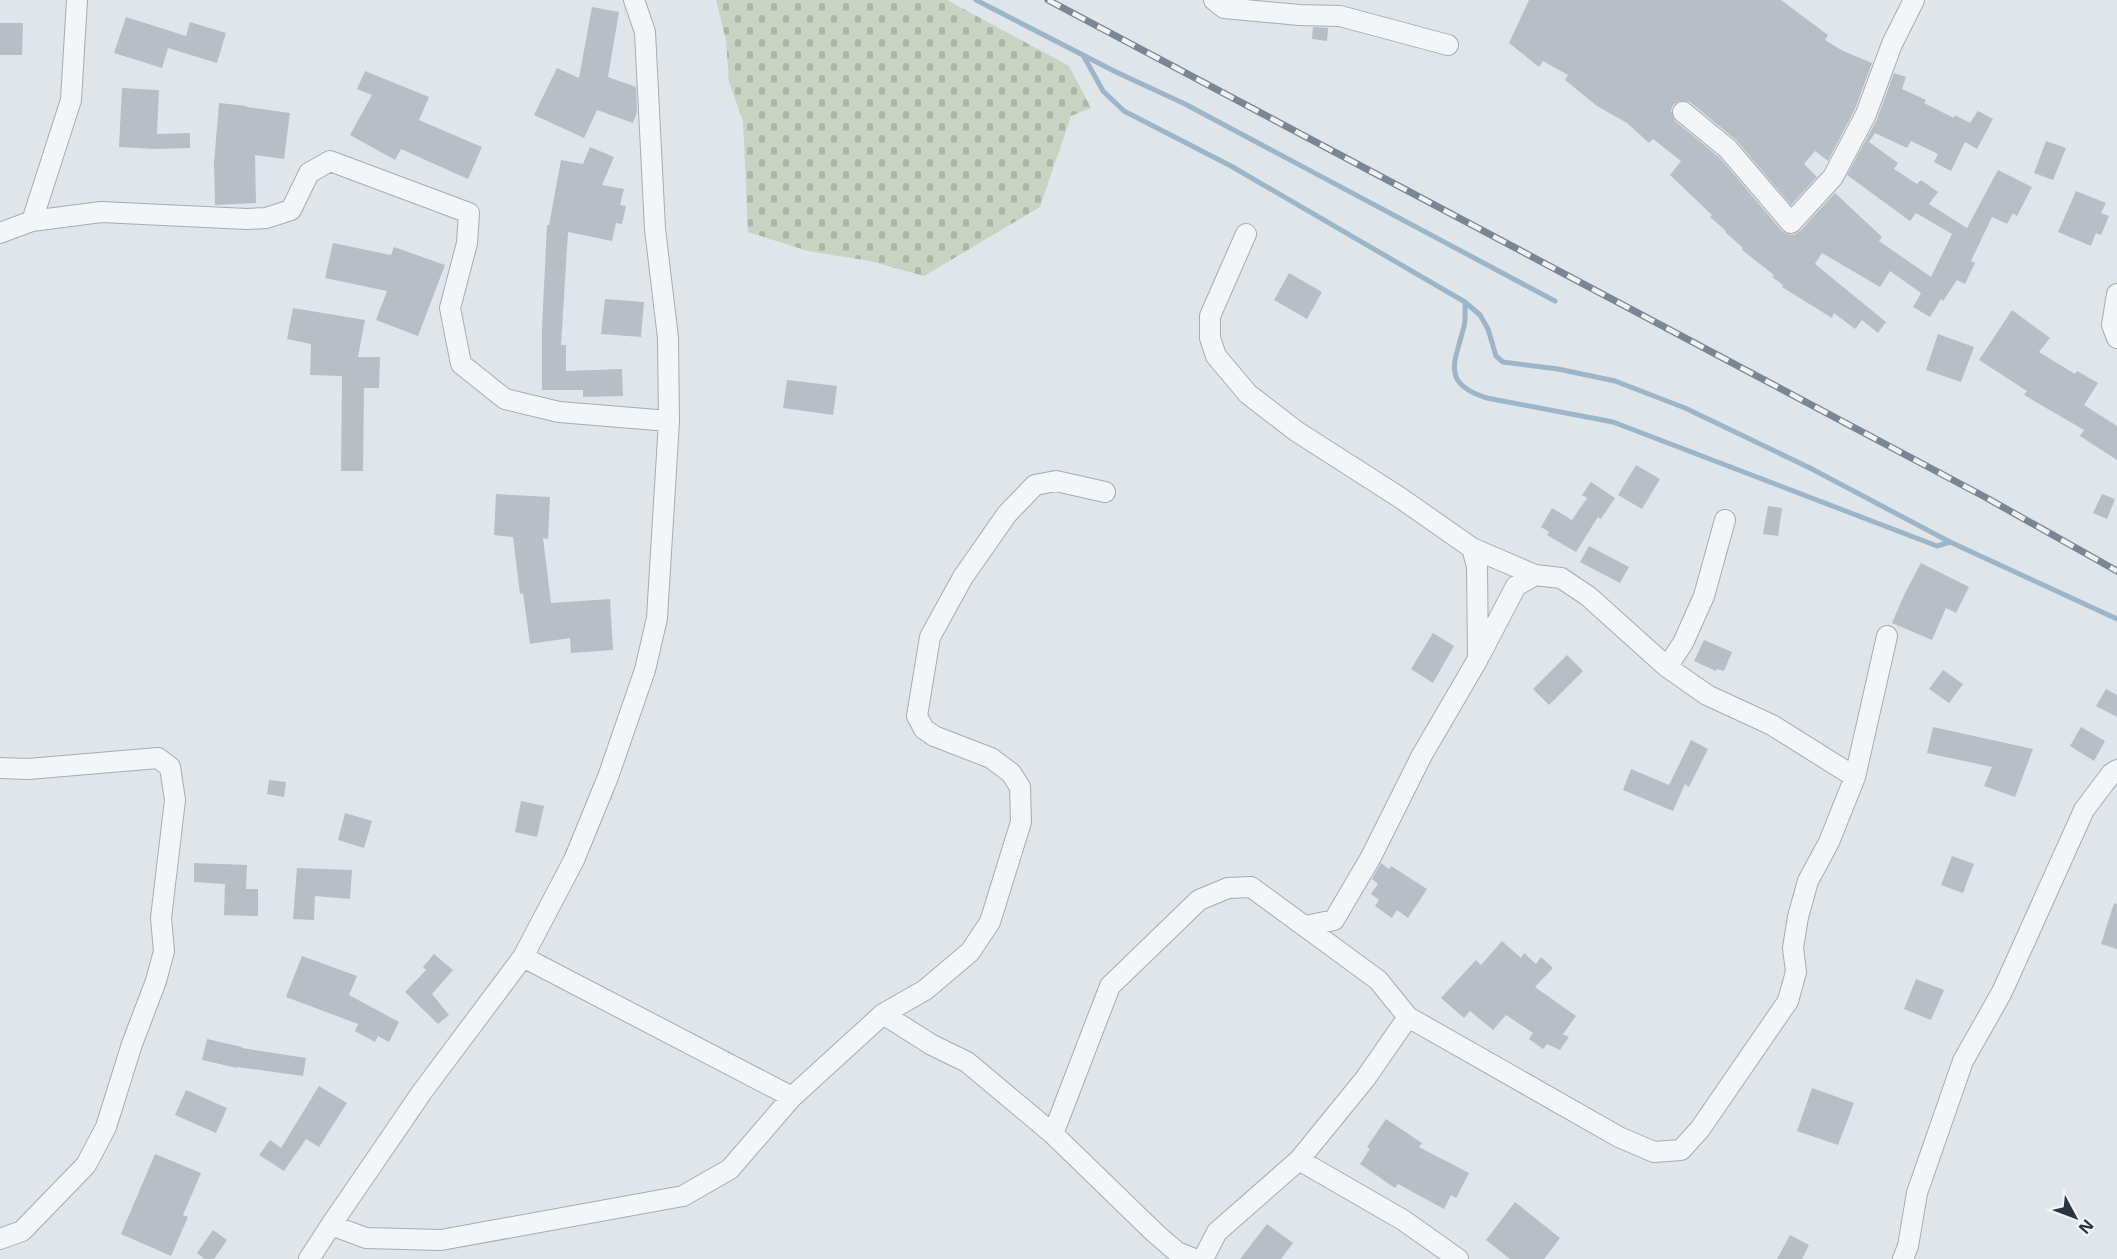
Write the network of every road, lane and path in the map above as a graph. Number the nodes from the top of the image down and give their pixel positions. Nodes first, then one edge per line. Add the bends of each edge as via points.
1 (77, 0) edge
2 (634, 0) edge
3 (1214, 0) edge
4 (1914, 0) edge
5 (1448, 45) dead end
6 (1683, 112) dead end
7 (32, 221) junction
8 (0, 233) edge
9 (1246, 234) dead end
10 (2117, 294) edge
11 (2117, 338) edge
12 (669, 421) junction
13 (1105, 492) dead end
14 (1725, 520) dead end
15 (1472, 548) junction
16 (1535, 576) junction
17 (1887, 636) dead end
18 (1478, 659) junction
19 (1667, 668) junction
20 (0, 768) edge
21 (2117, 770) edge
22 (1855, 777) junction
23 (1306, 926) junction
24 (523, 957) junction
25 (883, 1014) junction
26 (1408, 1017) junction
27 (792, 1097) junction
28 (1053, 1134) junction
29 (1299, 1160) junction
30 (331, 1226) junction
31 (0, 1239) edge
32 (309, 1259) edge
33 (1194, 1259) edge
34 (1203, 1259) edge
35 (1458, 1259) edge
36 (1903, 1259) edge

1 - 7 street via 71,100
2 - 12 street via 645,32 655,229 668,338
3 - 5 street via 1224,8 1340,16
4 - 6 street via 1892,44 1866,114 1833,177 1791,223 1728,149
7 - 8 street
7 - 12 street via 101,212 266,218 291,210 309,172 330,161 469,213 467,243 450,308 461,364 505,399 559,412
9 - 15 street via 1210,316 1210,338 1216,356 1248,394 1296,431
10 - 11 street via 2112,326
12 - 24 street via 657,618 645,670 574,860
13 - 25 street via 1056,481 1035,485 1007,514 963,577 930,637 917,716 924,729 934,736 990,758 1011,772 1020,787 1021,822 990,922 970,952 926,990
14 - 19 street via 1704,596
15 - 16 street
15 - 18 street via 1477,566
16 - 18 street via 1516,586
16 - 19 street via 1561,578 1588,596
17 - 22 street
18 - 23 street via 1334,920
19 - 22 street via 1707,695 1772,725
20 - 31 street via 158,758 170,767 175,800 161,918 164,951 106,1127 86,1165 22,1231
21 - 36 street via 2084,810 2002,992 1963,1061 1917,1193
22 - 26 street via 1829,842 1808,881 1798,917 1793,948 1796,972 1788,1002 1700,1129 1681,1150 1654,1152 1619,1137
23 - 26 street via 1378,980
23 - 28 street via 1251,887 1228,888 1199,900 1110,986
24 - 27 street
24 - 30 street via 422,1092
25 - 27 street
25 - 28 street via 967,1062
26 - 29 street via 1365,1079
27 - 30 street via 730,1169 683,1196 441,1240 366,1238
28 - 33 street via 1155,1233 1177,1252
29 - 34 street via 1216,1232
29 - 35 street via 1403,1220
30 - 32 street

